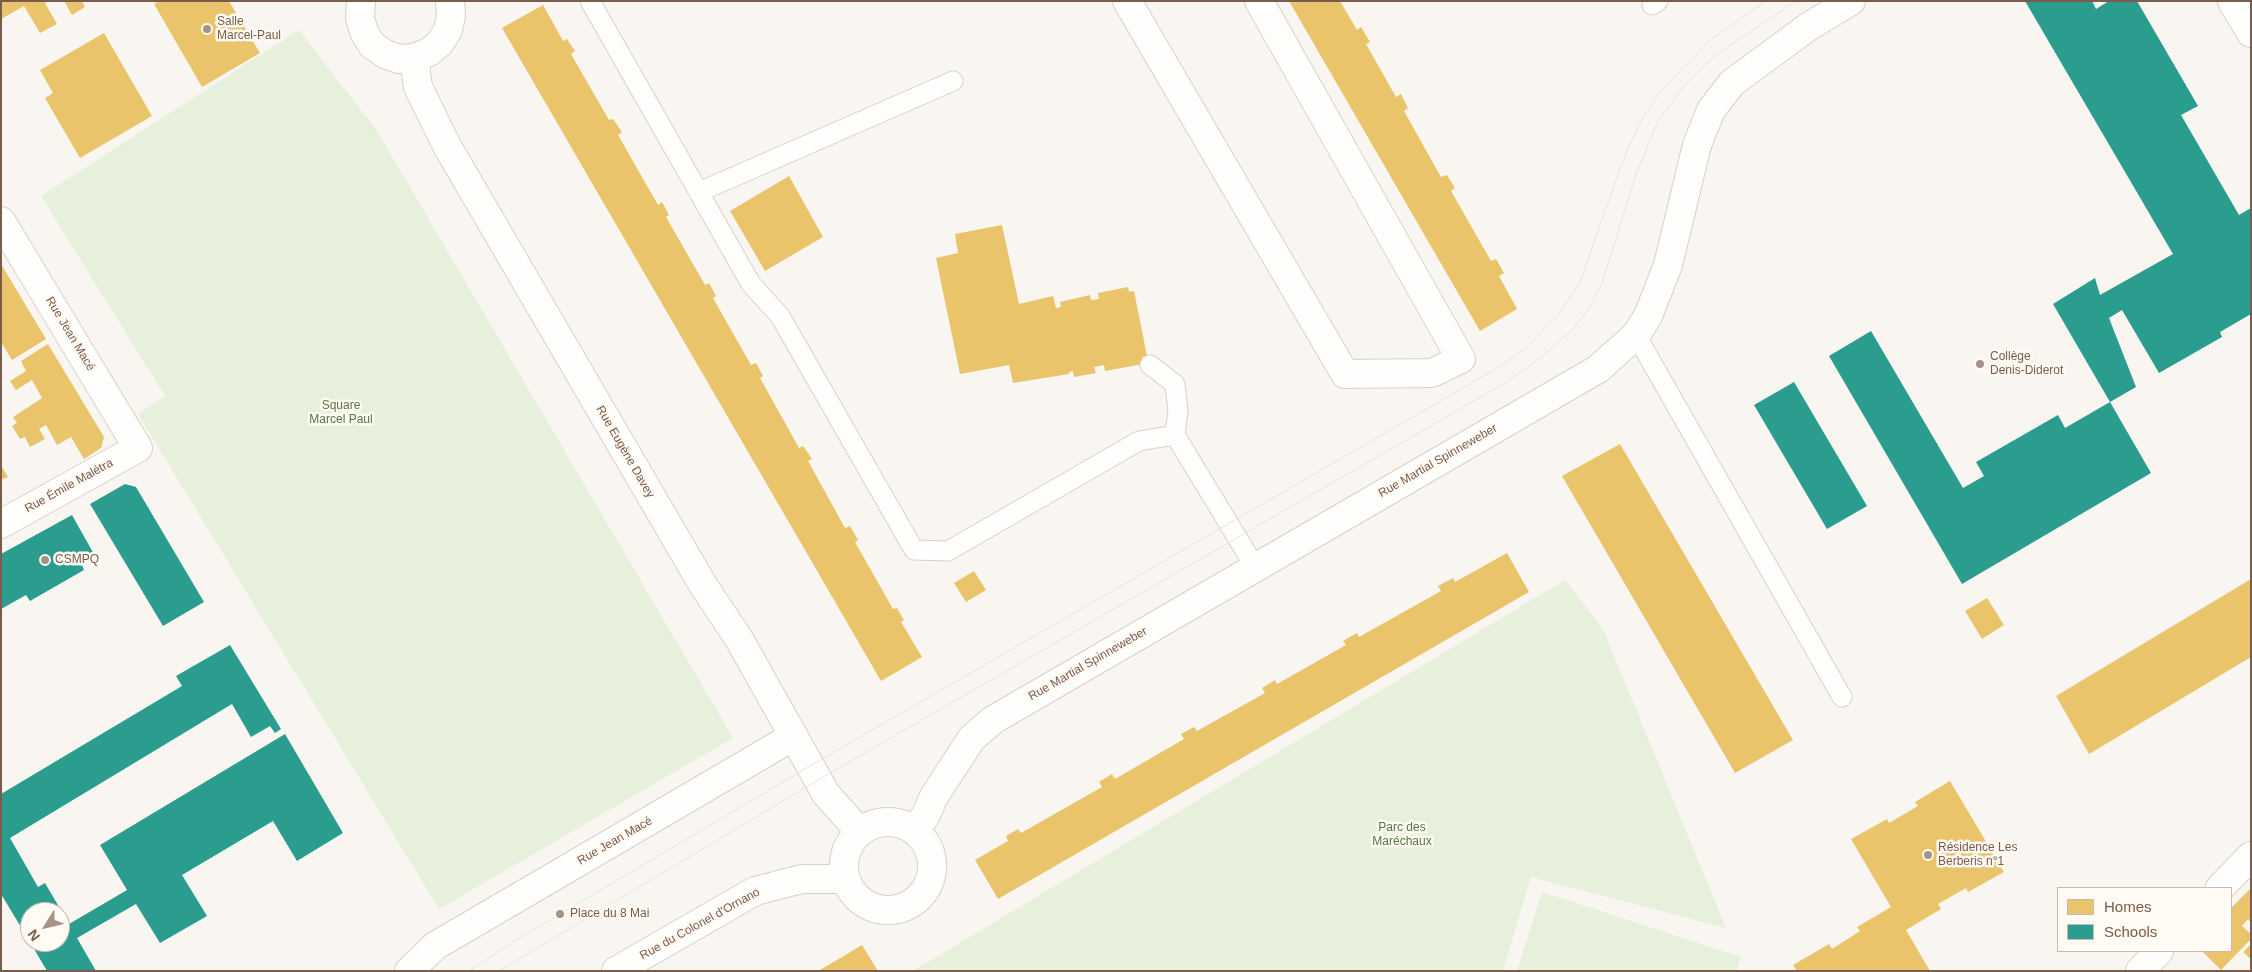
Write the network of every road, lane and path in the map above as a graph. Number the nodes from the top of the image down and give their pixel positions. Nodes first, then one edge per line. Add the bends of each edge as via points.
1 (360, 1) edge
2 (450, 1) edge
3 (590, 1) edge
4 (1127, 1) edge
5 (1259, 1) edge
6 (1851, 1) edge
7 (2232, 1) edge
8 (2251, 33) edge
9 (414, 58) junction
10 (953, 81) dead end
11 (699, 192) junction
12 (1, 221) edge
13 (1636, 335) junction
14 (1150, 365) dead end
15 (1175, 436) junction
16 (138, 448) joint
17 (1, 524) edge
18 (1254, 567) junction
19 (1842, 697) dead end
20 (794, 736) junction
21 (915, 831) junction
22 (860, 832) junction
23 (2251, 856) edge
24 (846, 879) junction
25 (2221, 887) edge
26 (2158, 952) edge
27 (409, 971) edge
28 (616, 971) edge
29 (2140, 971) edge

1 - 9 street via 360,18 372,45 385,54
2 - 9 street via 448,30 440,43
3 - 11 lane
4 - 5 street via 1345,374 1432,373 1461,359
6 - 13 street, Rue Martial Spinneweber via 1808,27 1732,83 1711,110 1697,145 1668,265 1648,316
7 - 8 street
9 - 20 street, Rue Eugène Davey via 418,87 447,146
10 - 11 lane
11 - 15 lane via 751,284 780,316 914,550 948,551 1139,441
12 - 16 street, Rue Jean Macé
13 - 18 street, Rue Martial Spinneweber via 1598,369
13 - 19 lane
14 - 15 lane via 1175,384 1178,411
15 - 18 lane via 1218,502
16 - 17 street, Rue Émile Malétra
18 - 21 street, Rue Martial Spinneweber via 993,720 972,738
20 - 22 street, Rue Eugène Davey via 826,794
20 - 27 street, Rue Jean Macé via 435,946
21 - 22 street via 902,824 887,822
21 - 24 street via 930,853 932,867 924,892 914,901 902,908 875,908 853,892
22 - 24 street via 846,854
23 - 25 street
24 - 28 street, Rue du Colonel d'Ornano via 802,879 755,891
26 - 29 street

